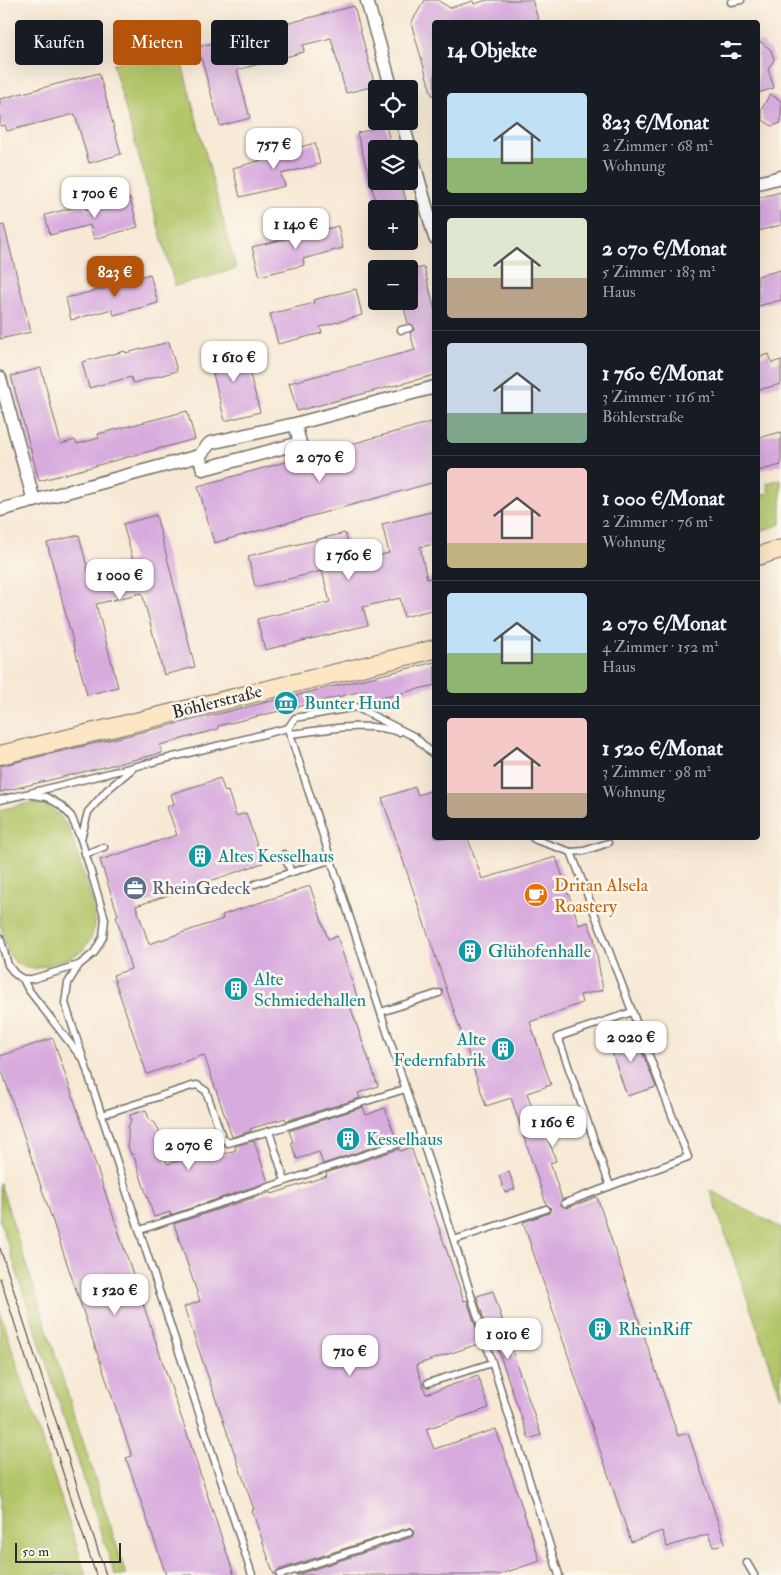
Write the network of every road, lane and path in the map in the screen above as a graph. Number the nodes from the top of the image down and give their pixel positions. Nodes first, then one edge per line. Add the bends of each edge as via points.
1 (741, 0) edge
2 (367, 1) edge
3 (731, 2) dead end
4 (389, 80) edge
5 (405, 130) edge
6 (781, 177) edge
7 (760, 182) edge
8 (432, 227) edge
9 (409, 328) dead end
10 (401, 330) dead end
11 (0, 378) edge
12 (432, 389) edge
13 (295, 424) junction
14 (199, 456) junction
15 (34, 501) junction
16 (0, 510) edge
17 (781, 549) edge
18 (760, 555) edge
19 (432, 650) edge
20 (289, 731) junction
21 (414, 737) junction
22 (432, 753) edge
23 (0, 755) edge
24 (136, 766) junction
25 (26, 794) junction
26 (0, 800) edge
27 (81, 839) junction
28 (536, 840) edge
29 (608, 843) dead end
30 (104, 847) dead end
31 (571, 852) junction
32 (86, 854) junction
33 (284, 854) dead end
34 (330, 860) junction
35 (291, 872) junction
36 (255, 884) dead end
37 (0, 937) edge
38 (79, 965) junction
39 (23, 979) junction
40 (439, 993) dead end
41 (380, 1012) junction
42 (632, 1012) junction
43 (82, 1058) junction
44 (406, 1088) junction
45 (101, 1115) junction
46 (269, 1131) junction
47 (421, 1136) junction
48 (285, 1181) junction
49 (610, 1186) junction
50 (564, 1203) dead end
51 (546, 1209) dead end
52 (140, 1230) junction
53 (454, 1240) junction
54 (492, 1363) junction
55 (428, 1383) dead end
56 (410, 1532) dead end
57 (747, 1563) dead end
58 (252, 1575) edge
59 (280, 1575) edge
60 (559, 1575) edge
61 (754, 1575) edge

1 - 3 lane
2 - 4 street
5 - 8 street
6 - 7 street
9 - 10 lane
11 - 15 street
12 - 13 street
13 - 14 street via 210,443
13 - 14 street via 300,443 203,469
14 - 15 street
15 - 16 street
17 - 18 street
19 - 23 street, Böhlerstraße
20 - 21 lane via 382,727
20 - 21 lane via 295,718 356,707
20 - 24 lane
20 - 34 lane
21 - 22 lane
24 - 25 lane
24 - 27 lane via 121,776 88,812
25 - 26 lane
25 - 27 lane via 46,797 60,805 71,816
27 - 32 lane
28 - 31 lane
29 - 31 lane
30 - 32 lane
31 - 42 lane
32 - 38 lane via 105,920 103,937 94,953
33 - 35 lane
34 - 35 lane
34 - 41 lane
35 - 36 lane
37 - 39 lane via 8,965
38 - 39 lane
38 - 43 lane via 68,983 65,1003
39 - 43 lane via 28,990
40 - 41 lane
41 - 44 lane
42 - 49 lane via 558,1037
42 - 49 lane via 688,1157
43 - 45 lane
44 - 46 lane
44 - 47 lane
45 - 46 lane via 197,1085 206,1091 228,1143
45 - 52 lane
46 - 48 lane
47 - 48 lane
47 - 53 lane
48 - 52 lane
49 - 50 lane
51 - 53 lane
52 - 58 lane
53 - 54 lane
54 - 55 lane
54 - 60 lane
56 - 59 lane
57 - 61 lane

